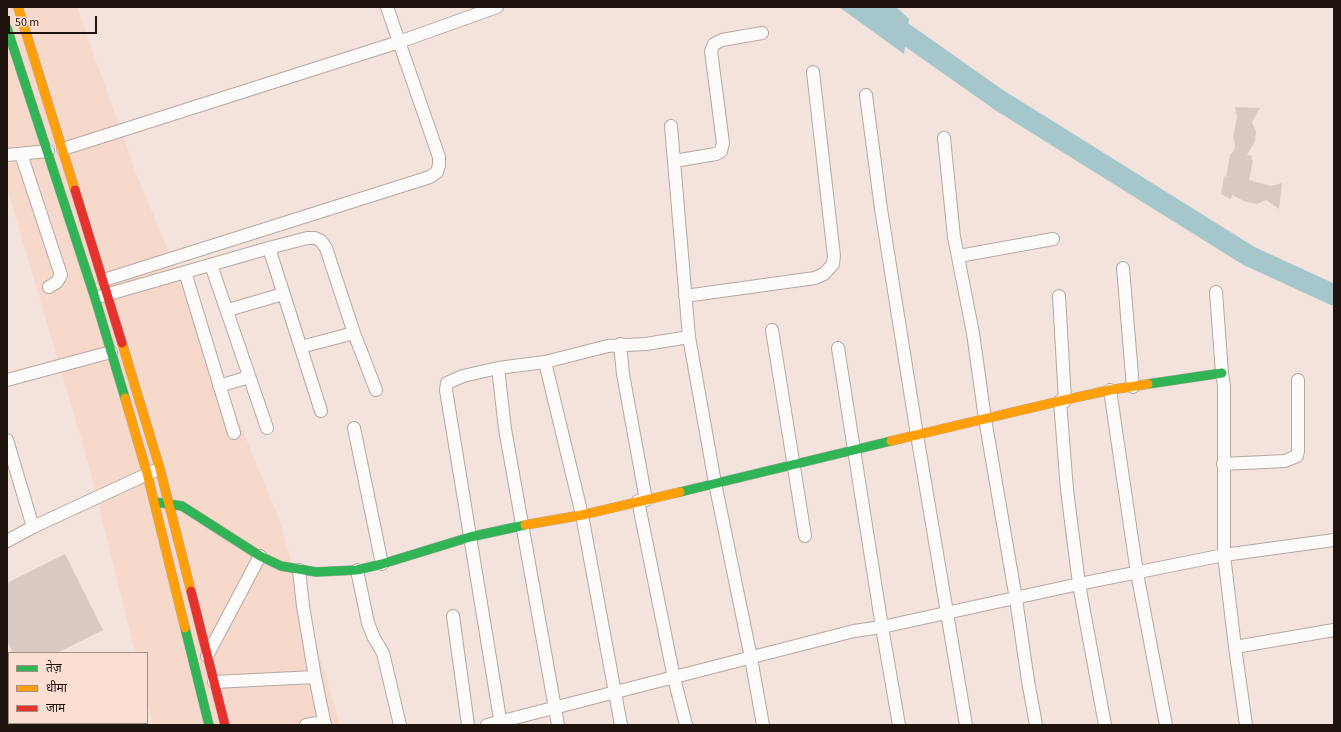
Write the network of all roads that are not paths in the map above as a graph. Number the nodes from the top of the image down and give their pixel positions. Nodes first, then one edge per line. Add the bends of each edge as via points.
1 (18, 7) edge
2 (388, 7) edge
3 (497, 7) edge
4 (7, 28) edge
5 (762, 33) dead end
6 (399, 42) junction
7 (813, 72) dead end
8 (866, 96) dead end
9 (671, 126) dead end
10 (944, 138) dead end
11 (63, 149) junction
12 (48, 151) junction
13 (21, 154) junction
14 (7, 155) edge
15 (674, 161) junction
16 (1053, 238) dead end
17 (269, 248) junction
18 (958, 256) junction
19 (212, 265) junction
20 (1123, 268) dead end
21 (185, 272) junction
22 (104, 280) junction
23 (49, 287) dead end
24 (1216, 292) dead end
25 (108, 294) junction
26 (283, 294) junction
27 (685, 296) junction
28 (1059, 296) dead end
29 (95, 298) junction
30 (228, 310) junction
31 (772, 330) dead end
32 (354, 333) junction
33 (689, 337) junction
34 (620, 344) junction
35 (301, 347) junction
36 (838, 348) dead end
37 (111, 352) junction
38 (545, 362) junction
39 (498, 368) junction
40 (1222, 373) junction
41 (249, 377) junction
42 (7, 380) edge
43 (1298, 380) dead end
44 (220, 386) junction
45 (1133, 388) junction
46 (376, 390) dead end
47 (1110, 390) junction
48 (1062, 401) junction
49 (321, 411) dead end
50 (985, 419) junction
51 (268, 428) dead end
52 (354, 428) dead end
53 (234, 433) dead end
54 (917, 435) junction
55 (7, 440) edge
56 (854, 450) junction
57 (793, 464) junction
58 (1223, 464) junction
59 (160, 469) junction
60 (147, 473) junction
61 (715, 483) junction
62 (642, 500) junction
63 (154, 502) junction
64 (170, 504) junction
65 (582, 515) junction
66 (522, 525) junction
67 (33, 527) junction
68 (805, 536) dead end
69 (470, 537) junction
70 (1334, 540) edge
71 (7, 541) edge
72 (1224, 555) junction
73 (260, 556) junction
74 (382, 564) junction
75 (300, 570) junction
76 (357, 570) junction
77 (1137, 573) junction
78 (1079, 584) junction
79 (1016, 599) junction
80 (946, 614) junction
81 (453, 616) dead end
82 (882, 627) junction
83 (1334, 630) edge
84 (1234, 647) junction
85 (207, 656) junction
86 (751, 658) junction
87 (315, 677) junction
88 (674, 678) junction
89 (214, 682) junction
90 (615, 693) junction
91 (556, 707) junction
92 (325, 723) edge
93 (501, 723) edge
94 (209, 725) edge
95 (225, 725) edge
96 (306, 725) edge
97 (400, 725) edge
98 (468, 725) edge
99 (487, 725) edge
100 (558, 725) edge
101 (621, 725) edge
102 (686, 725) edge
103 (763, 725) edge
104 (899, 725) edge
105 (966, 725) edge
106 (1036, 725) edge
107 (1105, 725) edge
108 (1166, 725) edge
109 (1246, 725) edge

1 - 11 street
2 - 6 street
3 - 6 street
4 - 12 street
5 - 15 street via 722,40 714,44 711,51 723,143 721,151
6 - 11 street
6 - 22 street via 439,157 437,172 430,177
7 - 27 street via 833,264 824,274 815,278
8 - 54 street
9 - 15 street
10 - 18 street
11 - 22 street
12 - 13 street
12 - 29 street
13 - 14 street
13 - 23 street via 61,275 57,282
15 - 27 street
16 - 18 street
17 - 19 street
17 - 26 street
17 - 32 street via 307,238 321,241 326,248
18 - 50 street via 973,332
19 - 21 street
19 - 30 street
20 - 45 street
21 - 25 street
21 - 44 street
22 - 25 street
24 - 40 street
25 - 29 street
25 - 59 street
26 - 30 street
26 - 35 street
27 - 33 street
28 - 48 street
29 - 37 street
30 - 41 street
31 - 57 street
32 - 35 street
32 - 46 street
33 - 34 street via 646,344
33 - 61 street
34 - 38 street
34 - 62 street
35 - 49 street
36 - 56 street
37 - 42 street
37 - 60 street
38 - 39 street
38 - 65 street
39 - 66 street via 505,429
39 - 69 street via 463,376 447,383 446,390
40 - 45 street
40 - 58 street
41 - 44 street
41 - 51 street
43 - 58 street via 1297,456 1286,461
44 - 53 street
45 - 47 street
47 - 48 street
47 - 77 street
48 - 50 street
48 - 78 street via 1067,490
50 - 54 street
50 - 79 street
52 - 74 street
54 - 56 street
54 - 80 street
55 - 67 street
56 - 57 street
56 - 82 street
57 - 61 street
57 - 68 street
58 - 72 street
59 - 60 street
59 - 64 street
60 - 63 street
60 - 67 street
61 - 62 street
61 - 86 street
62 - 65 street
62 - 88 street
63 - 64 street
63 - 94 street
64 - 73 street via 190,510
64 - 85 street
65 - 66 street
65 - 90 street
66 - 69 street
66 - 91 street
67 - 71 street
69 - 74 street
69 - 93 street
70 - 72 street
72 - 77 street
72 - 84 street
73 - 75 street via 281,566
73 - 85 street
74 - 76 street
75 - 76 street
75 - 87 street
76 - 97 street via 368,623 383,653
77 - 78 street
77 - 108 street
78 - 79 street
78 - 107 street
79 - 80 street
79 - 106 street
80 - 82 street
80 - 105 street
81 - 98 street
82 - 86 street via 854,631
82 - 104 street
83 - 84 street
84 - 109 street
85 - 89 street
86 - 88 street
86 - 103 street
87 - 89 street
87 - 92 street
88 - 90 street
88 - 102 street
89 - 95 street
90 - 91 street
90 - 101 street
91 - 93 street
91 - 100 street
92 - 96 street
93 - 99 street

